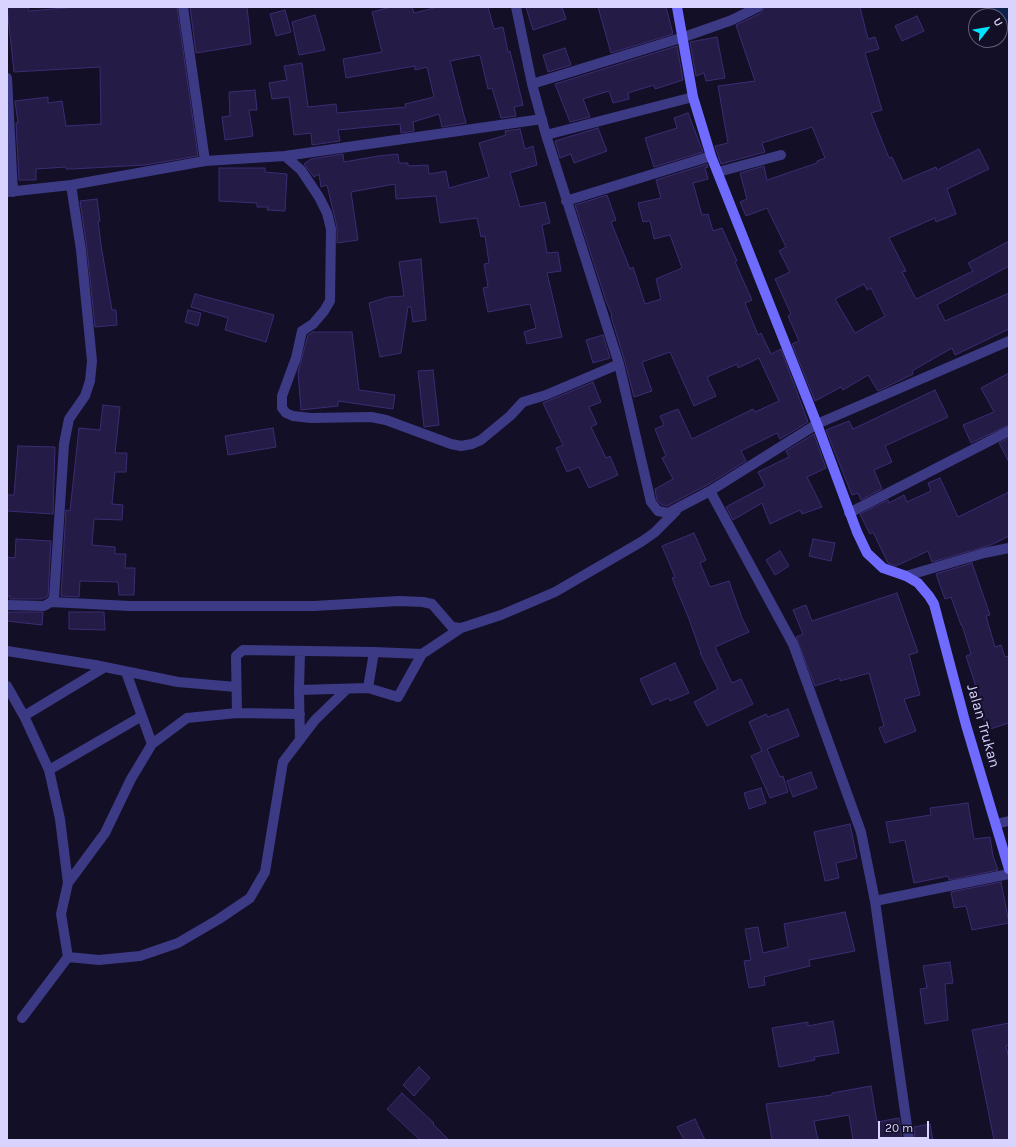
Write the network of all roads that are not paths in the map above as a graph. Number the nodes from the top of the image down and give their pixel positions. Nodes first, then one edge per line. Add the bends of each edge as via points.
1 (183, 7) edge
2 (516, 7) edge
3 (677, 7) edge
4 (758, 7) edge
5 (684, 37) junction
6 (7, 78) edge
7 (532, 84) junction
8 (693, 97) junction
9 (542, 119) junction
10 (546, 135) junction
11 (781, 154) dead end
12 (285, 156) junction
13 (711, 156) junction
14 (205, 161) junction
15 (718, 172) junction
16 (72, 185) junction
17 (10, 192) edge
18 (566, 200) junction
19 (1009, 341) edge
20 (619, 364) junction
21 (817, 424) junction
22 (1009, 431) edge
23 (710, 491) junction
24 (682, 505) junction
25 (849, 513) junction
26 (1009, 548) edge
27 (906, 576) junction
28 (51, 602) junction
29 (7, 605) edge
30 (461, 628) junction
31 (7, 651) edge
32 (300, 652) junction
33 (374, 652) junction
34 (422, 654) junction
35 (79, 663) junction
36 (105, 667) junction
37 (126, 672) junction
38 (88, 678) junction
39 (7, 686) edge
40 (236, 687) junction
41 (368, 688) junction
42 (347, 689) junction
43 (299, 690) junction
44 (237, 713) junction
45 (300, 714) junction
46 (24, 716) junction
47 (142, 716) junction
48 (300, 740) junction
49 (152, 744) junction
50 (49, 770) junction
51 (1009, 821) edge
52 (996, 824) junction
53 (1009, 869) edge
54 (1009, 874) edge
55 (68, 883) junction
56 (876, 901) junction
57 (68, 957) junction
58 (22, 1018) dead end
59 (909, 1140) edge

1 - 14 street
2 - 7 street
3 - 5 street, Jalan Trukan
4 - 5 street via 732,20
5 - 7 street
5 - 8 street, Jalan Trukan
6 - 17 street
7 - 9 street
8 - 10 street
8 - 13 street, Jalan Trukan
9 - 10 street
9 - 12 street
10 - 18 street
11 - 15 street
12 - 14 street
12 - 20 street via 301,170 319,197 331,229 330,301 318,319 302,331 296,358 282,396 282,408 286,413 311,418 372,417 461,446 481,440 523,402
13 - 15 street, Jalan Trukan
13 - 18 street
14 - 16 street
15 - 21 street, Jalan Trukan
16 - 17 street
16 - 28 street via 82,250 92,361 85,396 69,419 64,444 54,598
18 - 20 street
19 - 21 street
20 - 24 street via 651,502 658,511 668,513
21 - 23 street
21 - 25 street, Jalan Trukan
22 - 25 street
23 - 24 street
23 - 56 street via 793,644 861,832
24 - 30 street via 654,533 592,572 555,592 501,615
25 - 27 street, Jalan Trukan via 868,553 883,568
26 - 27 street
27 - 52 street, Jalan Trukan via 918,583 929,596 937,613 966,725
28 - 29 street via 44,606
28 - 30 street via 145,606 314,606 423,602 432,604 452,627
30 - 34 street
31 - 35 street
32 - 33 street
32 - 40 street via 243,650 236,656
32 - 43 street
33 - 34 street
33 - 41 street
34 - 41 street via 398,698
35 - 36 street
35 - 38 street
36 - 37 street
36 - 38 street
37 - 40 street via 178,682
37 - 47 street
38 - 46 street
39 - 46 street
40 - 44 street
41 - 42 street
42 - 43 street
42 - 48 street via 315,720
43 - 45 street
44 - 45 street
44 - 49 street via 187,718
45 - 48 street
46 - 50 street
47 - 49 street
47 - 50 street
48 - 57 street via 283,762 265,872 250,898 178,943 140,956 99,960
49 - 55 street via 131,779 105,833
50 - 55 street via 60,819
51 - 52 street
52 - 53 street, Jalan Trukan
54 - 56 street
55 - 57 street via 62,914
56 - 59 street
57 - 58 street

